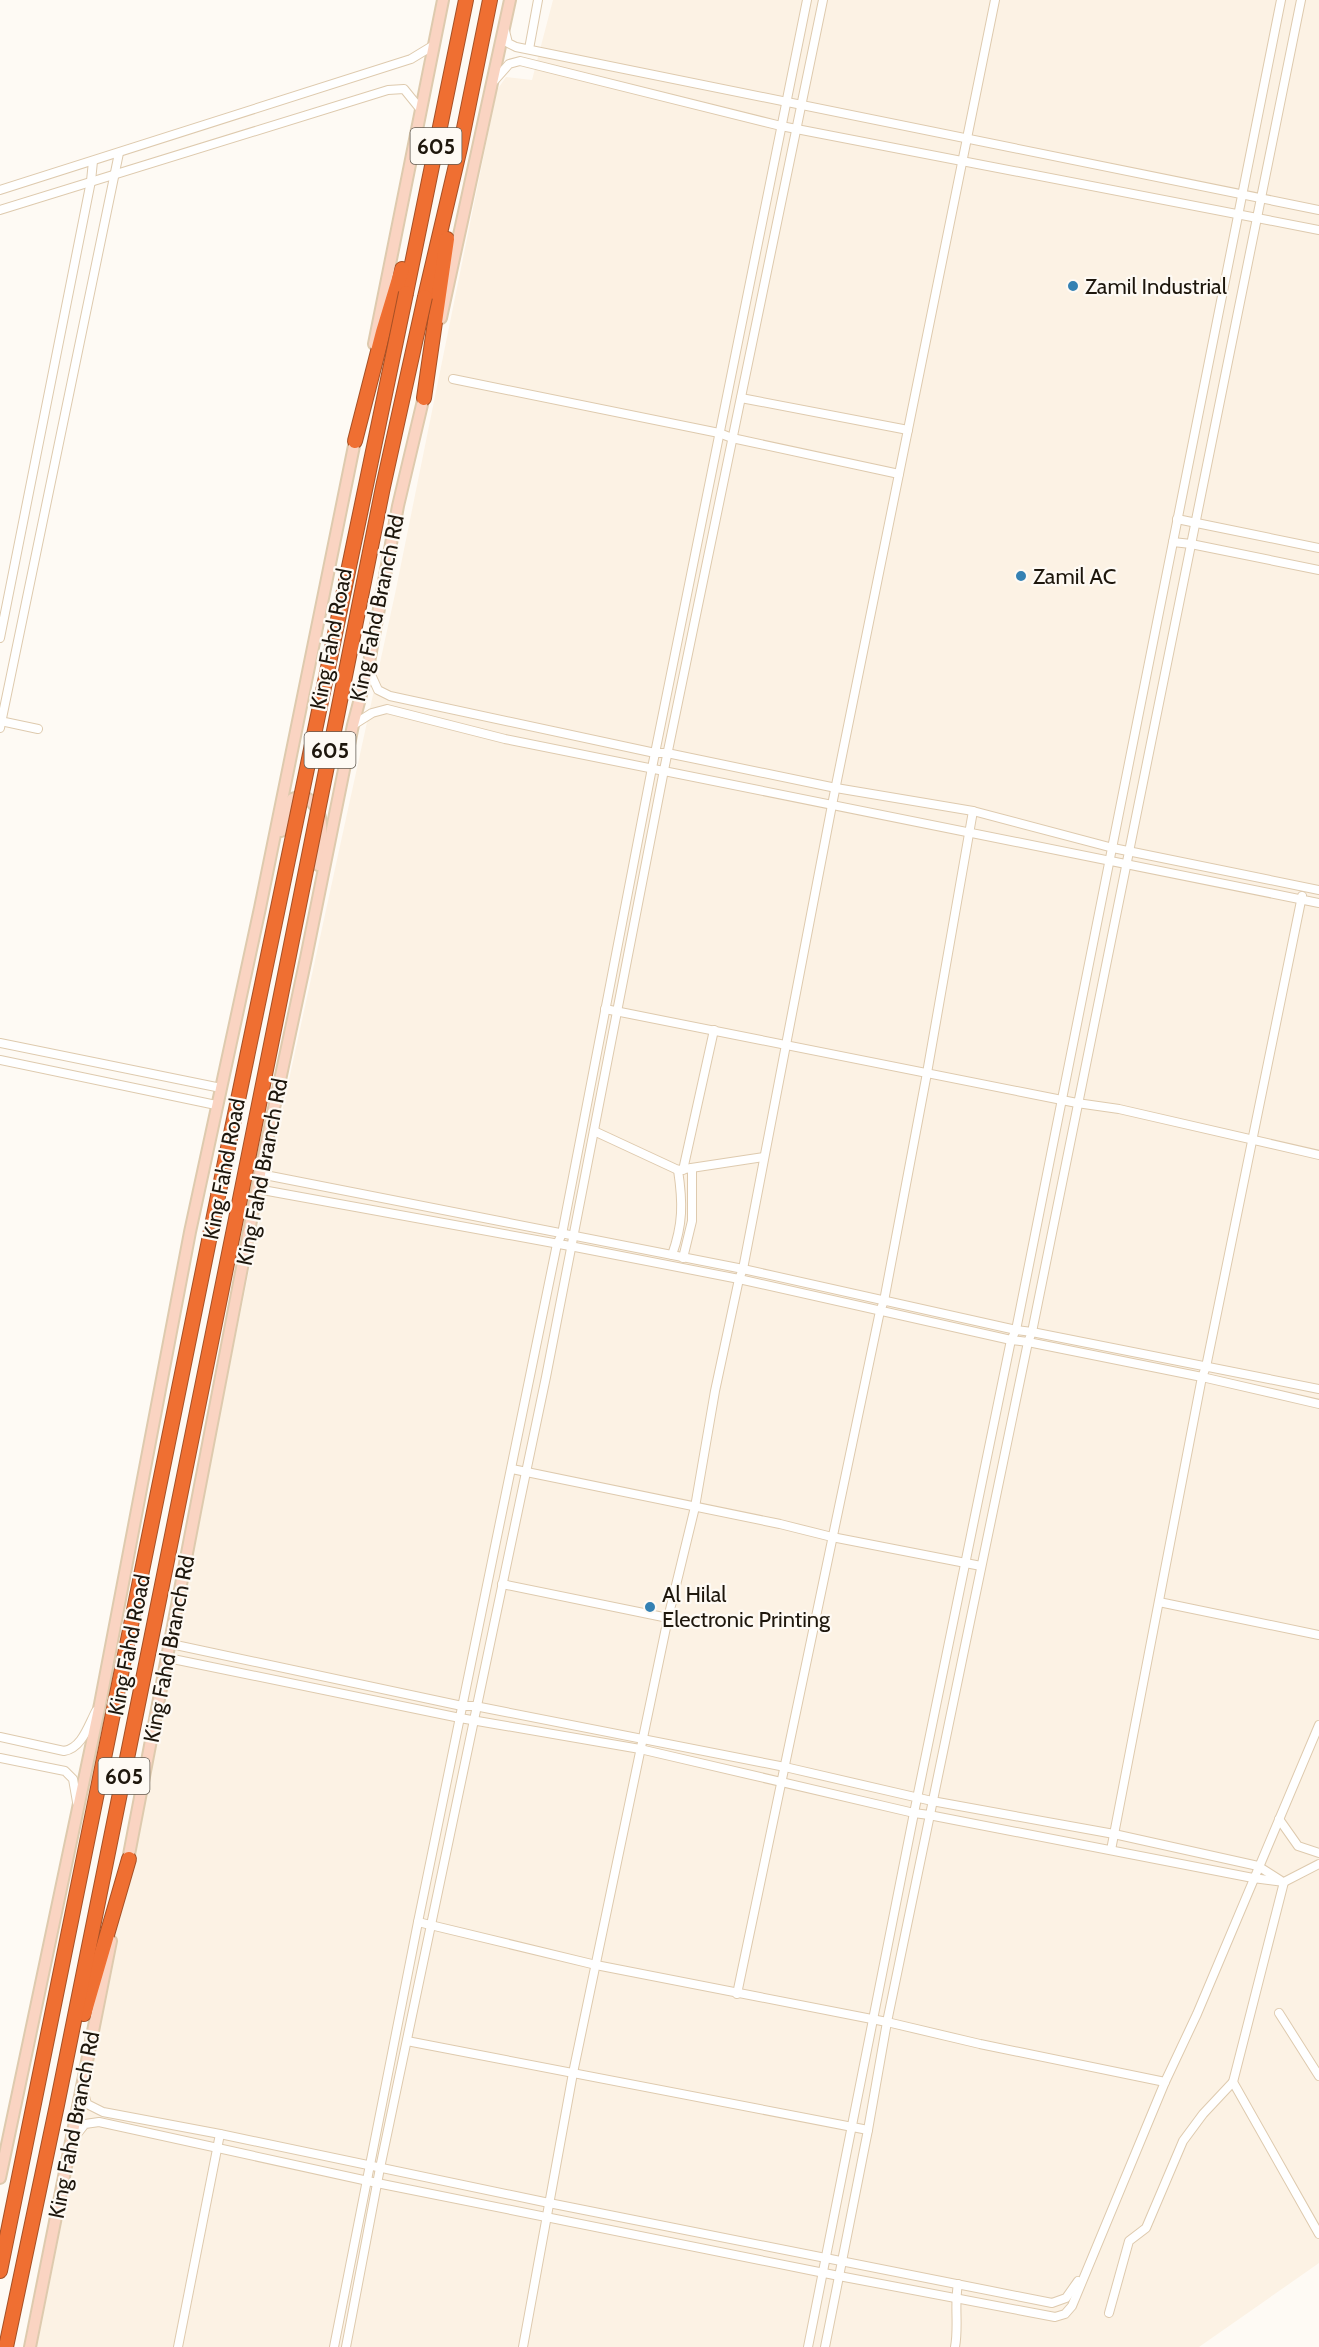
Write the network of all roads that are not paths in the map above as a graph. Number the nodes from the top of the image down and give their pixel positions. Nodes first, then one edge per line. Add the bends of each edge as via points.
1 (443, 0) edge
2 (466, 0) edge
3 (490, 0) edge
4 (510, 0) edge
5 (538, 0) edge
6 (807, 0) edge
7 (823, 0) edge
8 (995, 0) edge
9 (1281, 0) edge
10 (1301, 0) edge
11 (504, 28) junction
12 (434, 45) junction
13 (529, 49) junction
14 (494, 81) junction
15 (786, 104) junction
16 (801, 106) junction
17 (421, 110) junction
18 (781, 126) junction
19 (796, 129) junction
20 (968, 139) junction
21 (460, 148) junction
22 (119, 153) junction
23 (963, 160) junction
24 (93, 161) junction
25 (114, 174) junction
26 (91, 182) junction
27 (427, 189) junction
28 (0, 190) edge
29 (1241, 193) junction
30 (1261, 198) junction
31 (0, 210) edge
32 (1319, 210) edge
33 (1237, 214) junction
34 (1257, 218) junction
35 (1319, 230) edge
36 (453, 379) dead end
37 (424, 398) junction
38 (741, 398) junction
39 (908, 430) junction
40 (718, 433) junction
41 (732, 438) junction
42 (354, 441) junction
43 (899, 474) junction
44 (1178, 519) junction
45 (1195, 522) junction
46 (1173, 542) junction
47 (1191, 544) junction
48 (1319, 548) edge
49 (1319, 570) edge
50 (0, 638) edge
51 (368, 668) junction
52 (0, 723) edge
53 (508, 723) junction
54 (352, 725) junction
55 (38, 729) dead end
56 (505, 739) junction
57 (655, 753) junction
58 (667, 753) junction
59 (652, 768) junction
60 (742, 769) junction
61 (664, 770) junction
62 (739, 786) junction
63 (836, 788) junction
64 (832, 805) junction
65 (973, 811) junction
66 (969, 832) junction
67 (1113, 848) junction
68 (1129, 851) junction
69 (1111, 861) junction
70 (1126, 864) junction
71 (1304, 887) junction
72 (1319, 890) edge
73 (1301, 899) junction
74 (1319, 903) edge
75 (260, 908) junction
76 (306, 958) junction
77 (605, 1009) junction
78 (617, 1011) junction
79 (714, 1030) junction
80 (0, 1043) edge
81 (785, 1044) junction
82 (0, 1060) edge
83 (927, 1073) junction
84 (221, 1088) junction
85 (1061, 1100) junction
86 (1077, 1103) junction
87 (216, 1105) junction
88 (594, 1131) junction
89 (1251, 1140) junction
90 (1319, 1155) edge
91 (764, 1157) junction
92 (692, 1168) junction
93 (681, 1170) junction
94 (260, 1174) junction
95 (257, 1189) junction
96 (422, 1207) junction
97 (419, 1219) junction
98 (562, 1234) junction
99 (574, 1236) junction
100 (557, 1244) junction
101 (570, 1246) junction
102 (672, 1255) junction
103 (683, 1258) junction
104 (743, 1269) junction
105 (739, 1279) junction
106 (884, 1301) junction
107 (880, 1311) junction
108 (1016, 1330) junction
109 (1032, 1332) junction
110 (1011, 1340) junction
111 (1028, 1342) junction
112 (1206, 1367) junction
113 (1202, 1377) junction
114 (1319, 1389) edge
115 (1319, 1404) edge
116 (512, 1469) junction
117 (526, 1472) junction
118 (696, 1506) junction
119 (832, 1537) junction
120 (966, 1562) junction
121 (981, 1566) junction
122 (502, 1584) junction
123 (1159, 1602) junction
124 (668, 1618) junction
125 (1319, 1635) edge
126 (171, 1644) junction
127 (168, 1658) junction
128 (310, 1674) junction
129 (307, 1686) junction
130 (100, 1704) junction
131 (462, 1706) junction
132 (475, 1706) junction
133 (460, 1718) junction
134 (474, 1720) junction
135 (1319, 1725) edge
136 (0, 1737) edge
137 (642, 1739) junction
138 (640, 1749) junction
139 (652, 1752) junction
140 (0, 1758) edge
141 (785, 1767) junction
142 (782, 1782) junction
143 (797, 1786) junction
144 (917, 1798) junction
145 (932, 1801) junction
146 (78, 1806) junction
147 (914, 1813) junction
148 (929, 1815) junction
149 (1279, 1819) junction
150 (1114, 1834) junction
151 (1111, 1850) junction
152 (1319, 1853) edge
153 (129, 1859) junction
154 (1319, 1864) edge
155 (1258, 1866) junction
156 (1253, 1878) junction
157 (1284, 1882) junction
158 (418, 1922) junction
159 (429, 1926) junction
160 (596, 1965) junction
161 (737, 1994) junction
162 (1280, 2013) dead end
163 (872, 2020) junction
164 (887, 2022) junction
165 (407, 2041) junction
166 (573, 2073) junction
167 (1319, 2076) edge
168 (1166, 2082) junction
169 (1233, 2082) junction
170 (82, 2087) junction
171 (57, 2105) junction
172 (852, 2126) junction
173 (868, 2130) junction
174 (220, 2134) junction
175 (70, 2146) junction
176 (217, 2149) junction
177 (370, 2166) junction
178 (380, 2168) junction
179 (0, 2178) edge
180 (437, 2179) junction
181 (368, 2180) junction
182 (377, 2183) junction
183 (440, 2194) junction
184 (549, 2203) junction
185 (548, 2218) junction
186 (1319, 2234) edge
187 (826, 2257) junction
188 (842, 2262) junction
189 (1086, 2270) junction
190 (0, 2271) edge
191 (823, 2272) junction
192 (839, 2276) junction
193 (958, 2284) junction
194 (956, 2298) junction
195 (815, 2312) junction
196 (1109, 2313) dead end
197 (831, 2315) junction
198 (6, 2347) edge
199 (30, 2347) edge
200 (178, 2347) edge
201 (334, 2347) edge
202 (346, 2347) edge
203 (523, 2347) edge
204 (808, 2347) edge
205 (825, 2347) edge
206 (955, 2347) edge

1 - 12 main road
2 - 27 highway, King Fahd Road / 605
3 - 21 highway, King Fahd Road / 605
4 - 11 main road, King Fahd Branch Rd
5 - 13 street
6 - 15 street
7 - 16 street
8 - 20 street
9 - 29 street
10 - 30 street
11 - 13 street via 508,43
11 - 14 main road, King Fahd Branch Rd
12 - 17 main road
12 - 22 street via 411,59
13 - 15 street
14 - 18 street via 509,64 520,61
14 - 37 main road, King Fahd Branch Rd
15 - 16 street
15 - 18 street
16 - 19 street
16 - 20 street
17 - 25 street via 404,89 388,90
17 - 42 main road
18 - 19 street
18 - 40 street
19 - 23 street
19 - 38 street
20 - 23 street
20 - 29 street
21 - 37 highway
21 - 171 highway, King Fahd Road / 605, bridge via 381,499
22 - 24 street
22 - 25 street
23 - 33 street
23 - 39 street
24 - 26 street
24 - 28 street
25 - 26 street
25 - 52 street
26 - 31 street
26 - 50 street
27 - 42 highway
27 - 190 highway, King Fahd Road / 605, bridge
29 - 30 street
29 - 33 street
30 - 32 street
30 - 34 street
33 - 34 street
33 - 44 street
34 - 35 street
34 - 45 street
36 - 40 street
37 - 51 main road, King Fahd Branch Rd via 398,506
38 - 39 street
38 - 41 street
39 - 43 street
40 - 41 street
40 - 57 street
41 - 43 street
41 - 58 street
42 - 75 main road
43 - 63 street
44 - 45 street
44 - 46 street
45 - 47 street
45 - 48 street
46 - 47 street
46 - 67 street
47 - 49 street
47 - 68 street
51 - 53 street via 378,690 390,696
51 - 54 main road, King Fahd Branch Rd
52 - 55 street
53 - 56 street
53 - 57 street
54 - 56 street via 372,712 387,709
54 - 76 main road, King Fahd Branch Rd
56 - 59 street
57 - 58 street
57 - 59 street
58 - 60 street
58 - 61 street
59 - 61 street
59 - 77 street
60 - 62 street
60 - 63 street
61 - 62 street
61 - 78 street
62 - 64 street
63 - 64 street
63 - 65 street
64 - 66 street
64 - 81 street
65 - 66 street
65 - 67 street
66 - 69 street
66 - 83 street
67 - 68 street
67 - 69 street
68 - 70 street
68 - 71 street
69 - 70 street
69 - 85 street
70 - 73 street
70 - 86 street
71 - 72 street
71 - 73 street
73 - 74 street
73 - 89 street
75 - 76 main road via 288,807 292,799 302,796 315,804 322,820
75 - 84 main road
76 - 94 main road, King Fahd Branch Rd
77 - 78 street
77 - 98 street
78 - 79 street
78 - 88 street
79 - 81 street
79 - 93 street
80 - 84 street
81 - 83 street
81 - 91 street
82 - 87 street
83 - 85 street
83 - 106 street
84 - 87 main road
85 - 86 street
85 - 108 street
86 - 89 street
86 - 109 street
87 - 130 main road
88 - 93 street
88 - 99 street
89 - 90 street
89 - 112 street
91 - 92 street
91 - 104 street
92 - 93 street
92 - 103 street via 692,1221
93 - 102 street via 683,1215
94 - 95 main road, King Fahd Branch Rd
94 - 96 street
95 - 97 street
95 - 126 main road, King Fahd Branch Rd
96 - 97 street
96 - 98 street
97 - 100 street
98 - 99 street
98 - 100 street
99 - 101 street
99 - 102 street
100 - 101 street
100 - 116 street
101 - 105 street
101 - 117 street
102 - 103 street
103 - 104 street
104 - 105 street
104 - 106 street
105 - 107 street
105 - 118 street
106 - 107 street
106 - 108 street
107 - 110 street
107 - 119 street
108 - 109 street
108 - 110 street
109 - 111 street
109 - 112 street
110 - 111 street
110 - 120 street
111 - 113 street
111 - 121 street
112 - 113 street
112 - 114 street
113 - 115 street
113 - 123 street
116 - 117 street
116 - 131 street
117 - 118 street
117 - 122 street
118 - 119 street
118 - 124 street
119 - 120 street
119 - 141 street
120 - 121 street
120 - 144 street
121 - 145 street
122 - 124 street
122 - 132 street
123 - 125 street
123 - 150 street
124 - 137 street
126 - 127 main road, King Fahd Branch Rd
126 - 128 street
127 - 129 street
127 - 153 main road, King Fahd Branch Rd
128 - 129 street
128 - 131 street
129 - 133 street
130 - 136 street via 71,1750
130 - 146 main road
131 - 132 street
131 - 133 street
132 - 134 street
132 - 137 street
133 - 134 street
133 - 158 street
134 - 138 street
134 - 159 street
135 - 149 street
137 - 138 street
137 - 139 street
137 - 141 street
138 - 139 street
138 - 160 street
139 - 142 street
140 - 146 street via 65,1771 73,1779
141 - 142 street
141 - 143 street
141 - 144 street
142 - 143 street
142 - 161 street
143 - 147 street
144 - 145 street
144 - 147 street
145 - 148 street
145 - 150 street
146 - 179 main road
147 - 148 street
147 - 163 street
148 - 151 street
148 - 164 street
149 - 152 street via 1298,1846
149 - 155 street
150 - 151 street
150 - 155 street
151 - 156 street
153 - 170 main road, King Fahd Branch Rd
153 - 171 highway
154 - 157 street
155 - 156 street
155 - 157 street
156 - 157 street
156 - 168 street
157 - 169 street
158 - 159 street
158 - 177 street
159 - 160 street
159 - 165 street
160 - 161 street
160 - 166 street
161 - 163 street
162 - 167 street
163 - 164 street
163 - 172 street
164 - 168 street
164 - 173 street
165 - 166 street
165 - 178 street
166 - 172 street
166 - 184 street
168 - 189 street
169 - 186 street
169 - 196 street via 1183,2141 1146,2228 1129,2241
170 - 174 street via 87,2104 103,2112
170 - 175 main road, King Fahd Branch Rd
171 - 198 highway, King Fahd Road / 605
172 - 173 street
172 - 187 street
173 - 188 street
174 - 176 street
174 - 177 street
175 - 176 street via 85,2124 99,2122
175 - 199 main road, King Fahd Branch Rd
176 - 181 street
176 - 200 street
177 - 178 street
177 - 181 street
178 - 180 street
178 - 182 street
180 - 183 street
180 - 184 street
181 - 182 street
181 - 201 street
182 - 183 street
182 - 202 street
183 - 185 street
184 - 185 street
184 - 187 street
185 - 191 street
185 - 203 street
187 - 188 street
187 - 191 street
188 - 192 street
188 - 193 street
189 - 193 street via 1066,2298 1052,2303
189 - 194 street via 1072,2306 1055,2317
191 - 192 street
191 - 195 street
192 - 194 street
192 - 197 street
193 - 194 street
194 - 206 street
195 - 197 street
195 - 204 street
197 - 205 street

